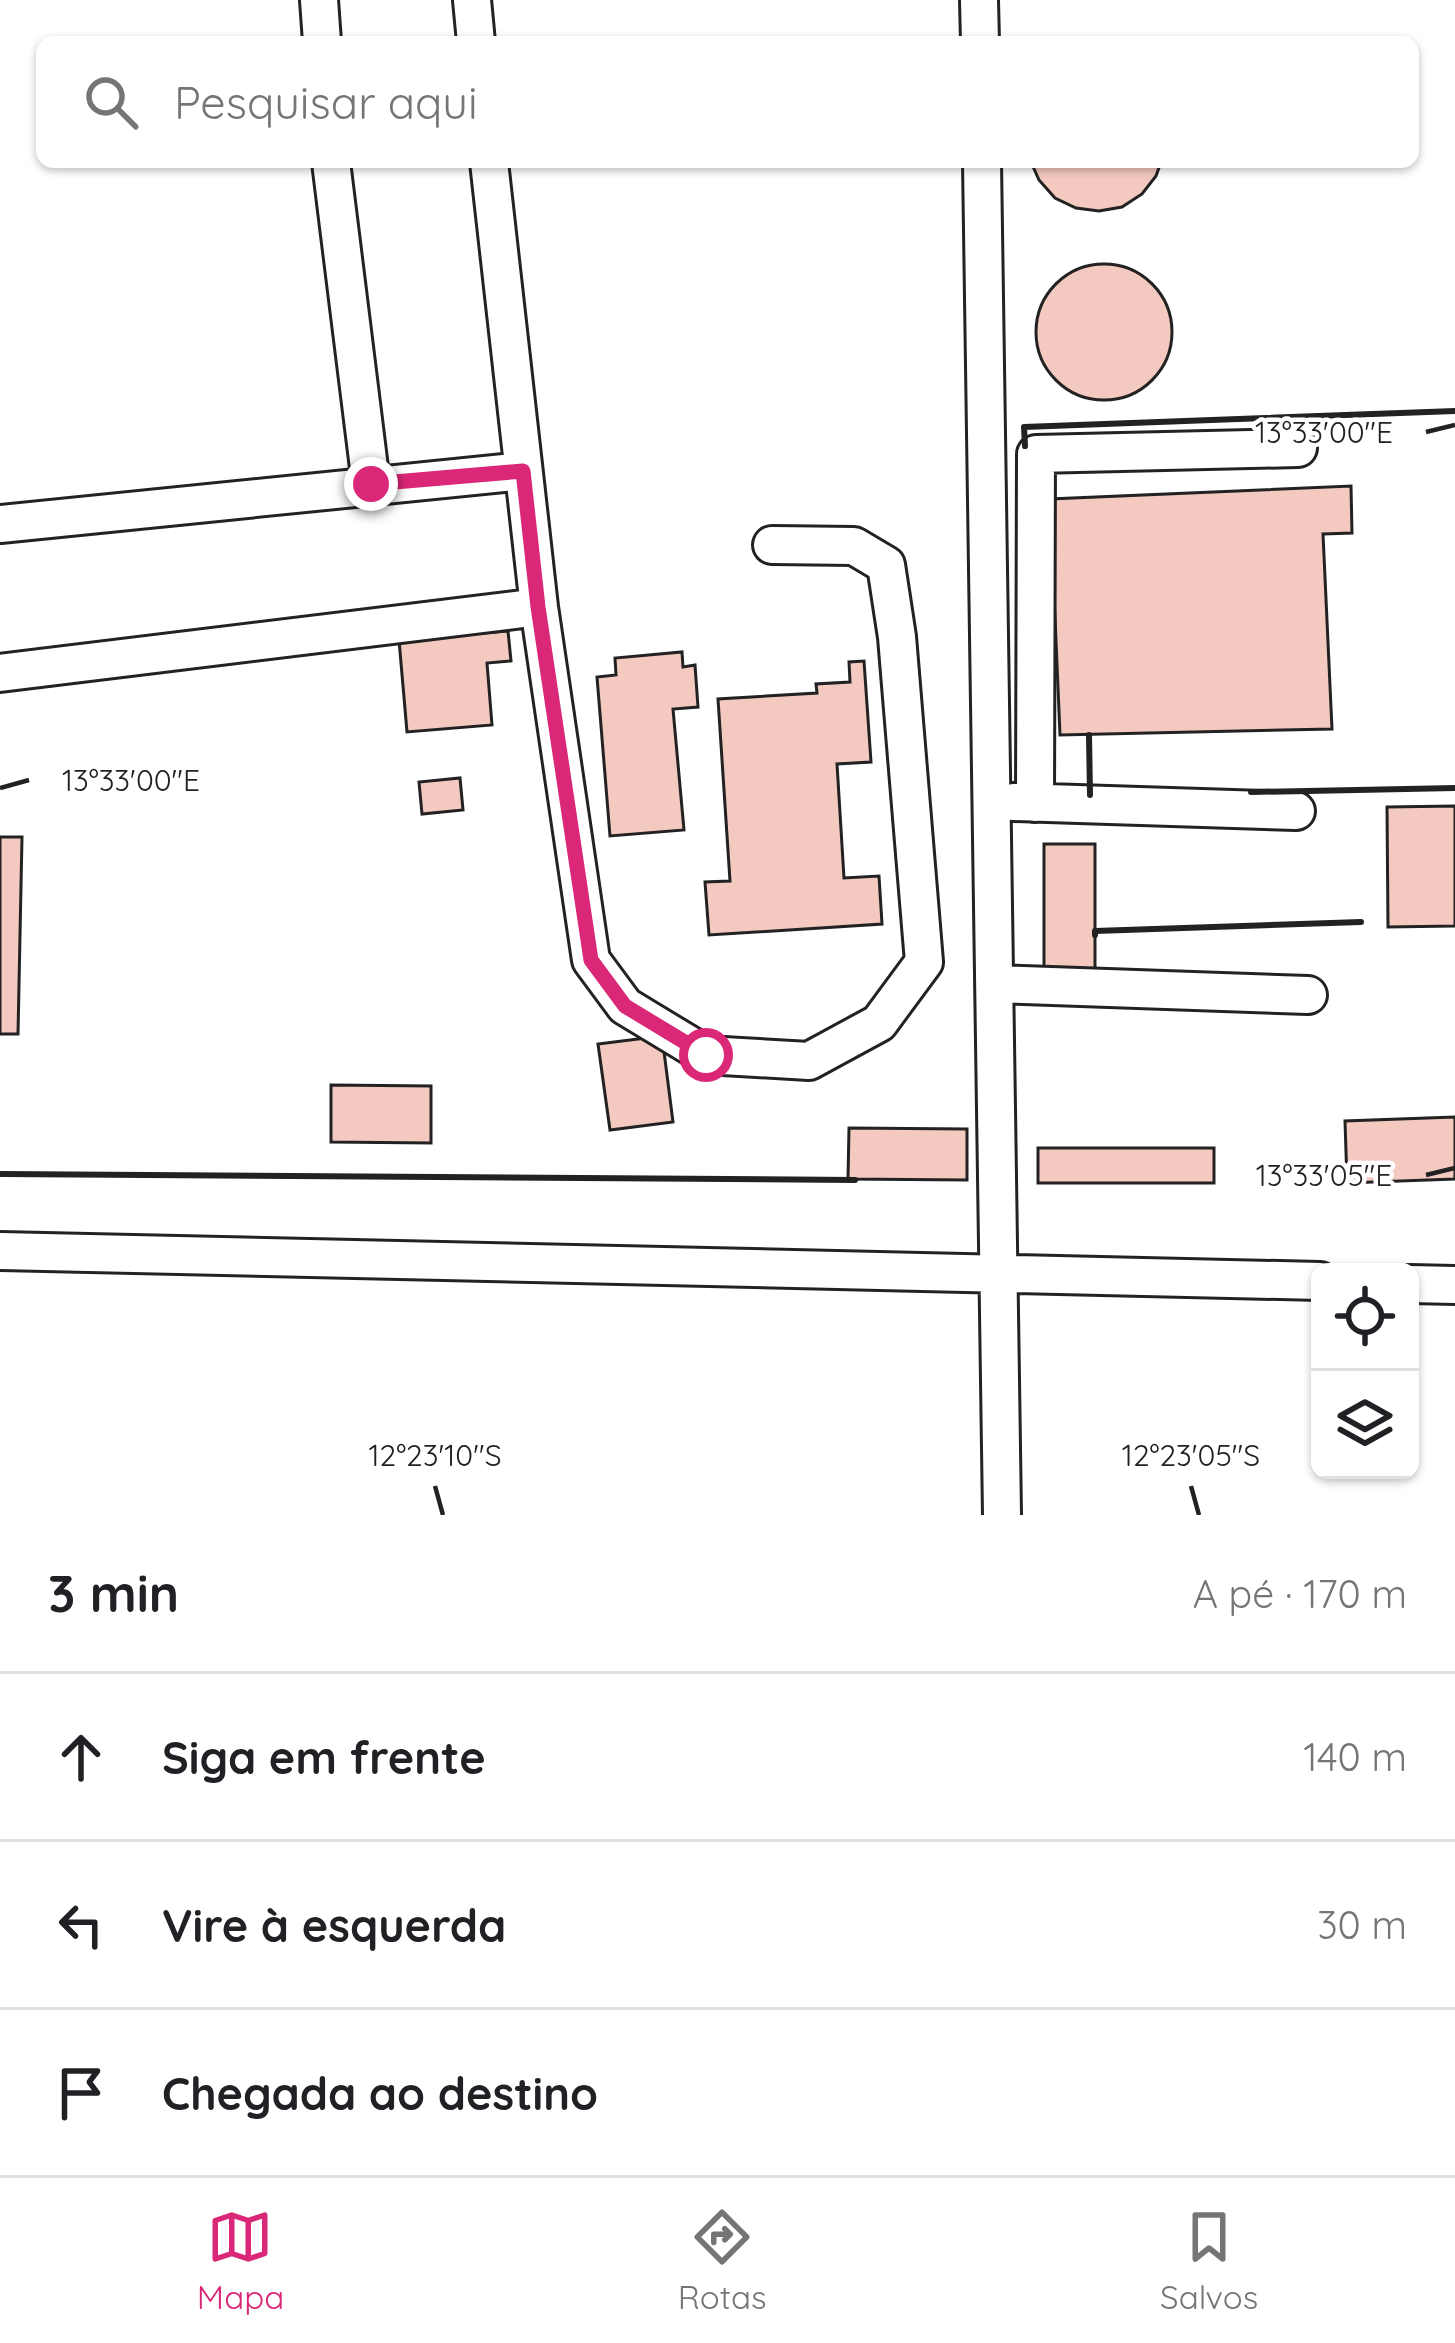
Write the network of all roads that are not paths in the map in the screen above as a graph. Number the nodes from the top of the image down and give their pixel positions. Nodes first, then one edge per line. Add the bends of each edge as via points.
1 (319, 0) edge
2 (472, 0) edge
3 (980, 0) edge
4 (322, 36) edge
5 (475, 36) edge
6 (980, 36) edge
7 (332, 168) edge
8 (490, 168) edge
9 (982, 168) edge
10 (1298, 448) dead end
11 (523, 471) junction
12 (371, 484) junction
13 (0, 524) edge
14 (772, 545) dead end
15 (538, 607) junction
16 (0, 673) edge
17 (992, 801) junction
18 (1036, 803) junction
19 (1295, 811) dead end
20 (996, 984) junction
21 (1308, 995) dead end
22 (0, 1251) edge
23 (1001, 1273) junction
24 (1311, 1281) edge
25 (1419, 1283) edge
26 (1455, 1285) edge
27 (1002, 1515) edge

1 - 4 street
2 - 5 street
3 - 6 street
7 - 12 street
8 - 11 street
9 - 17 street
10 - 18 street via 1036,454
11 - 12 street
11 - 15 street
12 - 13 street
14 - 15 street via 854,546 886,565 924,962 879,1023 808,1061 706,1055 625,1006 591,960
15 - 16 street
17 - 18 street
17 - 20 street
18 - 19 street
20 - 21 street
20 - 23 street
22 - 23 street
23 - 24 street
23 - 27 street
25 - 26 street

